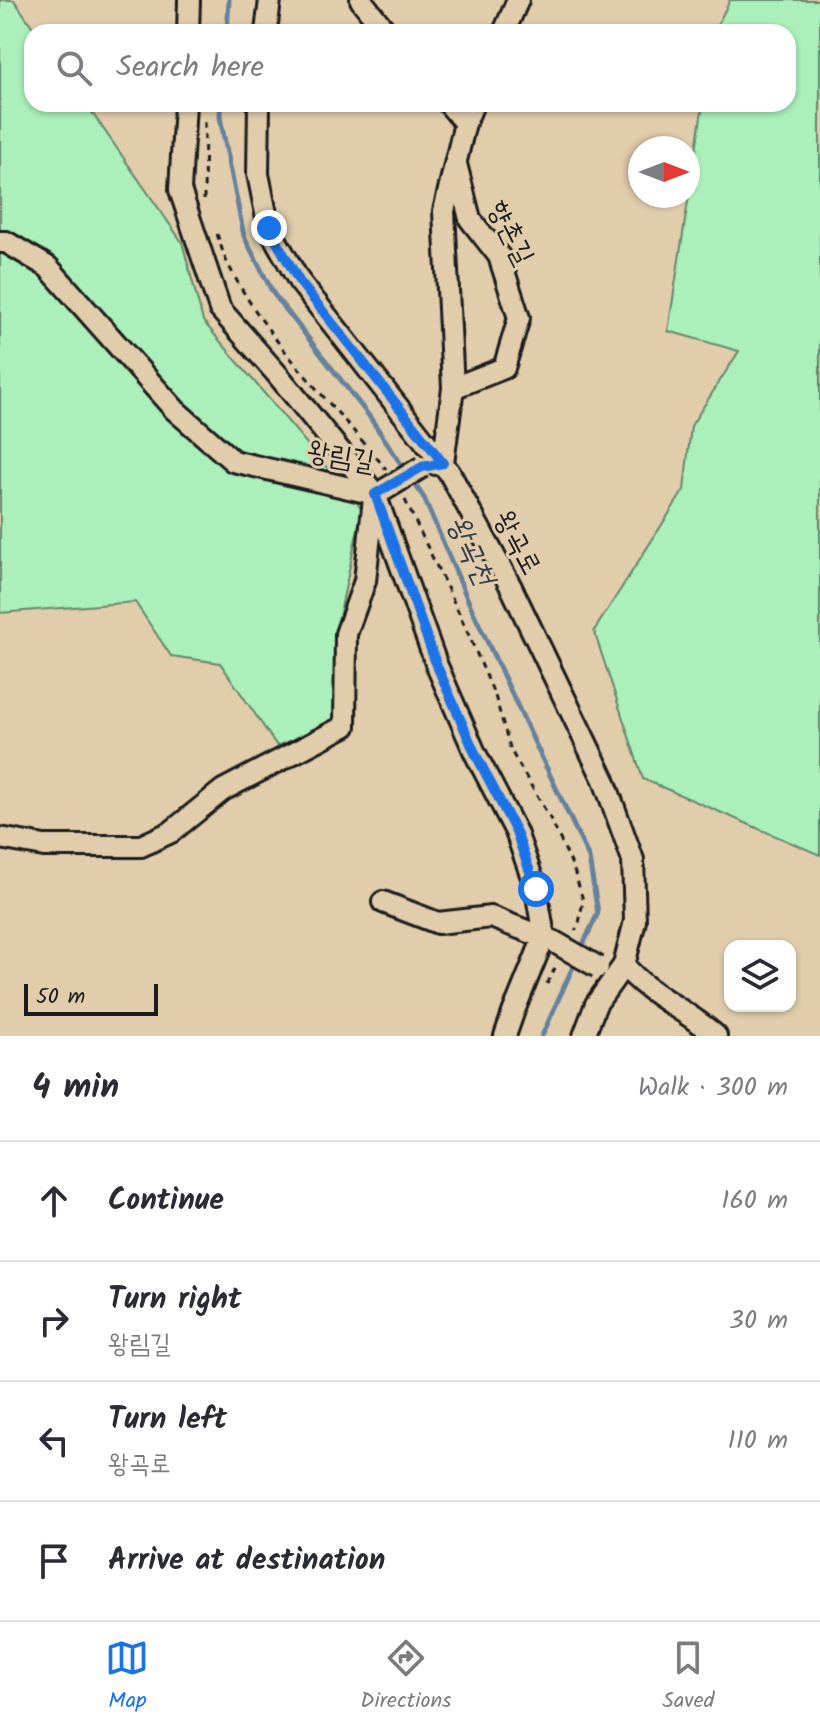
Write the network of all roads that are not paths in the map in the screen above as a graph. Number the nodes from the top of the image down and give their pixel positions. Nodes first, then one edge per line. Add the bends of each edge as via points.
1 (189, 0) edge
2 (270, 0) edge
3 (361, 0) edge
4 (518, 0) edge
5 (188, 24) edge
6 (267, 24) edge
7 (380, 24) edge
8 (508, 24) edge
9 (185, 112) edge
10 (259, 112) edge
11 (469, 113) edge
12 (455, 160) junction
13 (0, 242) edge
14 (453, 388) junction
15 (432, 465) junction
16 (380, 492) junction
17 (0, 838) edge
18 (383, 902) dead end
19 (551, 940) junction
20 (613, 969) junction
21 (505, 1036) edge
22 (584, 1036) edge
23 (716, 1036) edge

1 - 5 street
2 - 6 street
3 - 7 street
4 - 8 street
9 - 16 street via 180,190 220,309
10 - 15 street, 왕곡로 via 258,174 269,228 299,281
11 - 12 street
12 - 14 street via 444,211
12 - 14 street, 향촌길 via 470,219 499,256 519,318 504,368
13 - 16 street, 왕림길 via 48,267 175,410 233,461
14 - 15 street
15 - 16 street, 왕림길, bridge
15 - 20 street, 왕곡로 via 449,472 511,587 604,780 633,860 635,921
16 - 17 street via 365,581 346,634 345,726 223,790 171,832 141,846 44,846
16 - 19 street via 437,666 516,832
18 - 19 street via 438,923 491,917
19 - 20 street, bridge
19 - 21 street
20 - 22 street, 왕곡로
20 - 23 street via 636,979

